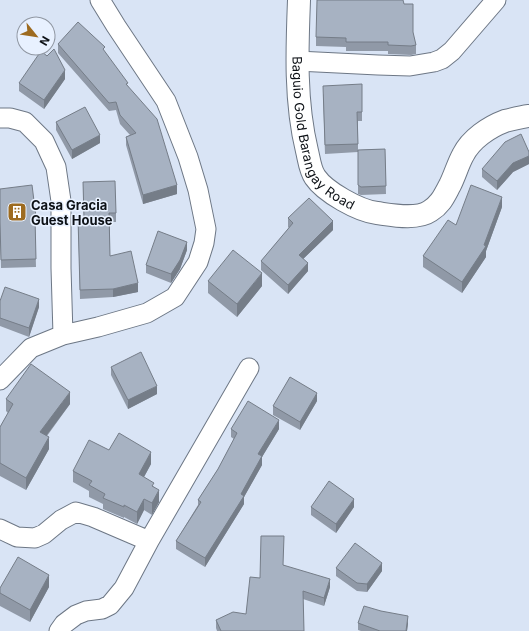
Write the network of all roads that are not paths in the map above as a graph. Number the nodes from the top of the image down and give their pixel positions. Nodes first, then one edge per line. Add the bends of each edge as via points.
1 (100, 0) edge
2 (299, 0) edge
3 (496, 0) edge
4 (297, 61) junction
5 (529, 116) edge
6 (0, 118) edge
7 (63, 334) junction
8 (249, 368) dead end
9 (0, 380) edge
10 (0, 529) edge
11 (150, 541) junction
12 (59, 631) edge

1 - 7 street via 166,101 188,157 206,229 198,262 175,297 147,313
2 - 4 street, Baguio Gold Barangay Road
3 - 4 street via 452,51 434,62 410,66
4 - 5 street, Baguio Gold Barangay Road via 304,140 315,177 324,188 342,200 368,212 413,217 429,212 440,203 464,153 471,144 488,130 506,121
6 - 7 street via 25,122 44,141 56,167 61,201
7 - 9 street via 31,348
8 - 11 street
10 - 11 street via 17,537 35,538 76,512
11 - 12 street via 124,588 110,605 76,615

